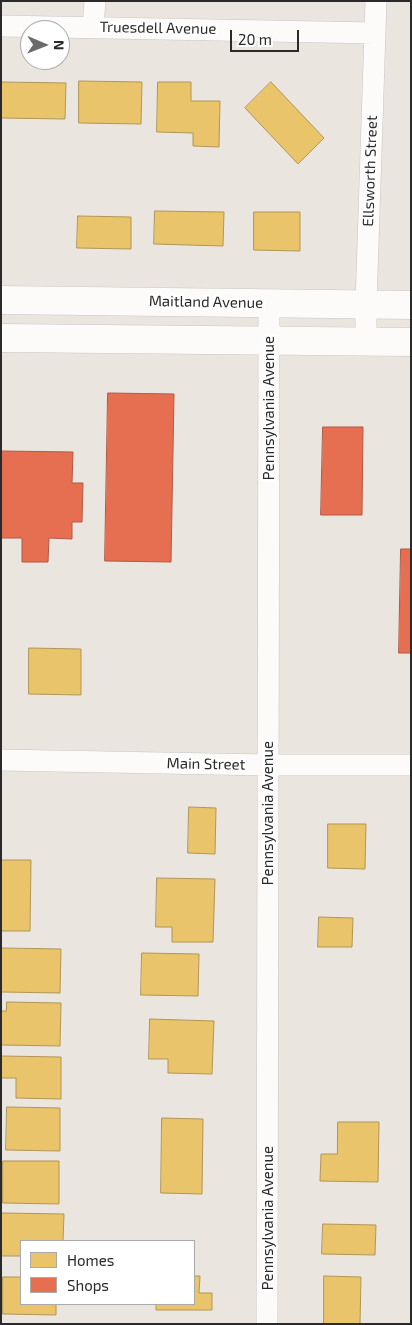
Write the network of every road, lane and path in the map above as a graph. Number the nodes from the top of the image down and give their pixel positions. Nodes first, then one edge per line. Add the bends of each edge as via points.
1 (94, 1) edge
2 (376, 1) edge
3 (1, 26) edge
4 (93, 27) junction
5 (374, 33) junction
6 (1, 300) edge
7 (269, 302) junction
8 (366, 304) junction
9 (411, 305) edge
10 (1, 338) edge
11 (269, 340) junction
12 (366, 342) junction
13 (411, 342) edge
14 (1, 760) edge
15 (268, 765) junction
16 (411, 765) edge
17 (267, 1324) edge

1 - 4 street
2 - 5 street, Ellsworth Street
3 - 4 street, Truesdell Avenue
4 - 5 street, Truesdell Avenue
5 - 8 street, Ellsworth Street
6 - 7 main road, Maitland Avenue
7 - 8 main road, Maitland Avenue
7 - 11 street, Pennsylvania Avenue
8 - 9 main road, Maitland Avenue
8 - 12 street, Ellsworth Street
10 - 11 main road
11 - 12 main road
11 - 15 street, Pennsylvania Avenue
12 - 13 main road
14 - 15 street, Main Street
15 - 16 street, Main Street
15 - 17 street, Pennsylvania Avenue

